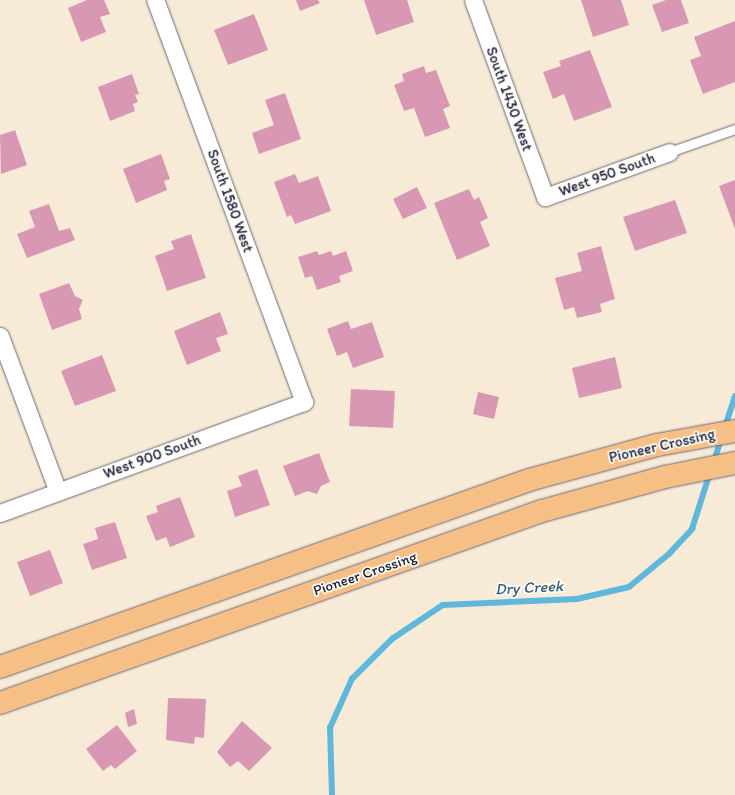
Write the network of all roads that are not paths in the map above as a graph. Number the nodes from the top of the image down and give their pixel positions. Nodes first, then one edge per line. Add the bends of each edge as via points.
1 (155, 0) edge
2 (473, 0) edge
3 (735, 129) edge
4 (669, 152) joint
5 (545, 198) joint
6 (0, 336) edge
7 (304, 402) joint
8 (734, 431) edge
9 (730, 464) edge
10 (58, 492) junction
11 (0, 513) edge
12 (0, 667) edge
13 (0, 703) edge

1 - 7 street, South 1580 West
2 - 5 street, South 1430 West
3 - 4 lane
4 - 5 street, West 950 South
6 - 10 street
7 - 10 street, West 900 South
8 - 12 highway, Pioneer Crossing via 658,445 528,480
9 - 13 highway, Pioneer Crossing via 602,493 542,511
10 - 11 street, West 900 South

